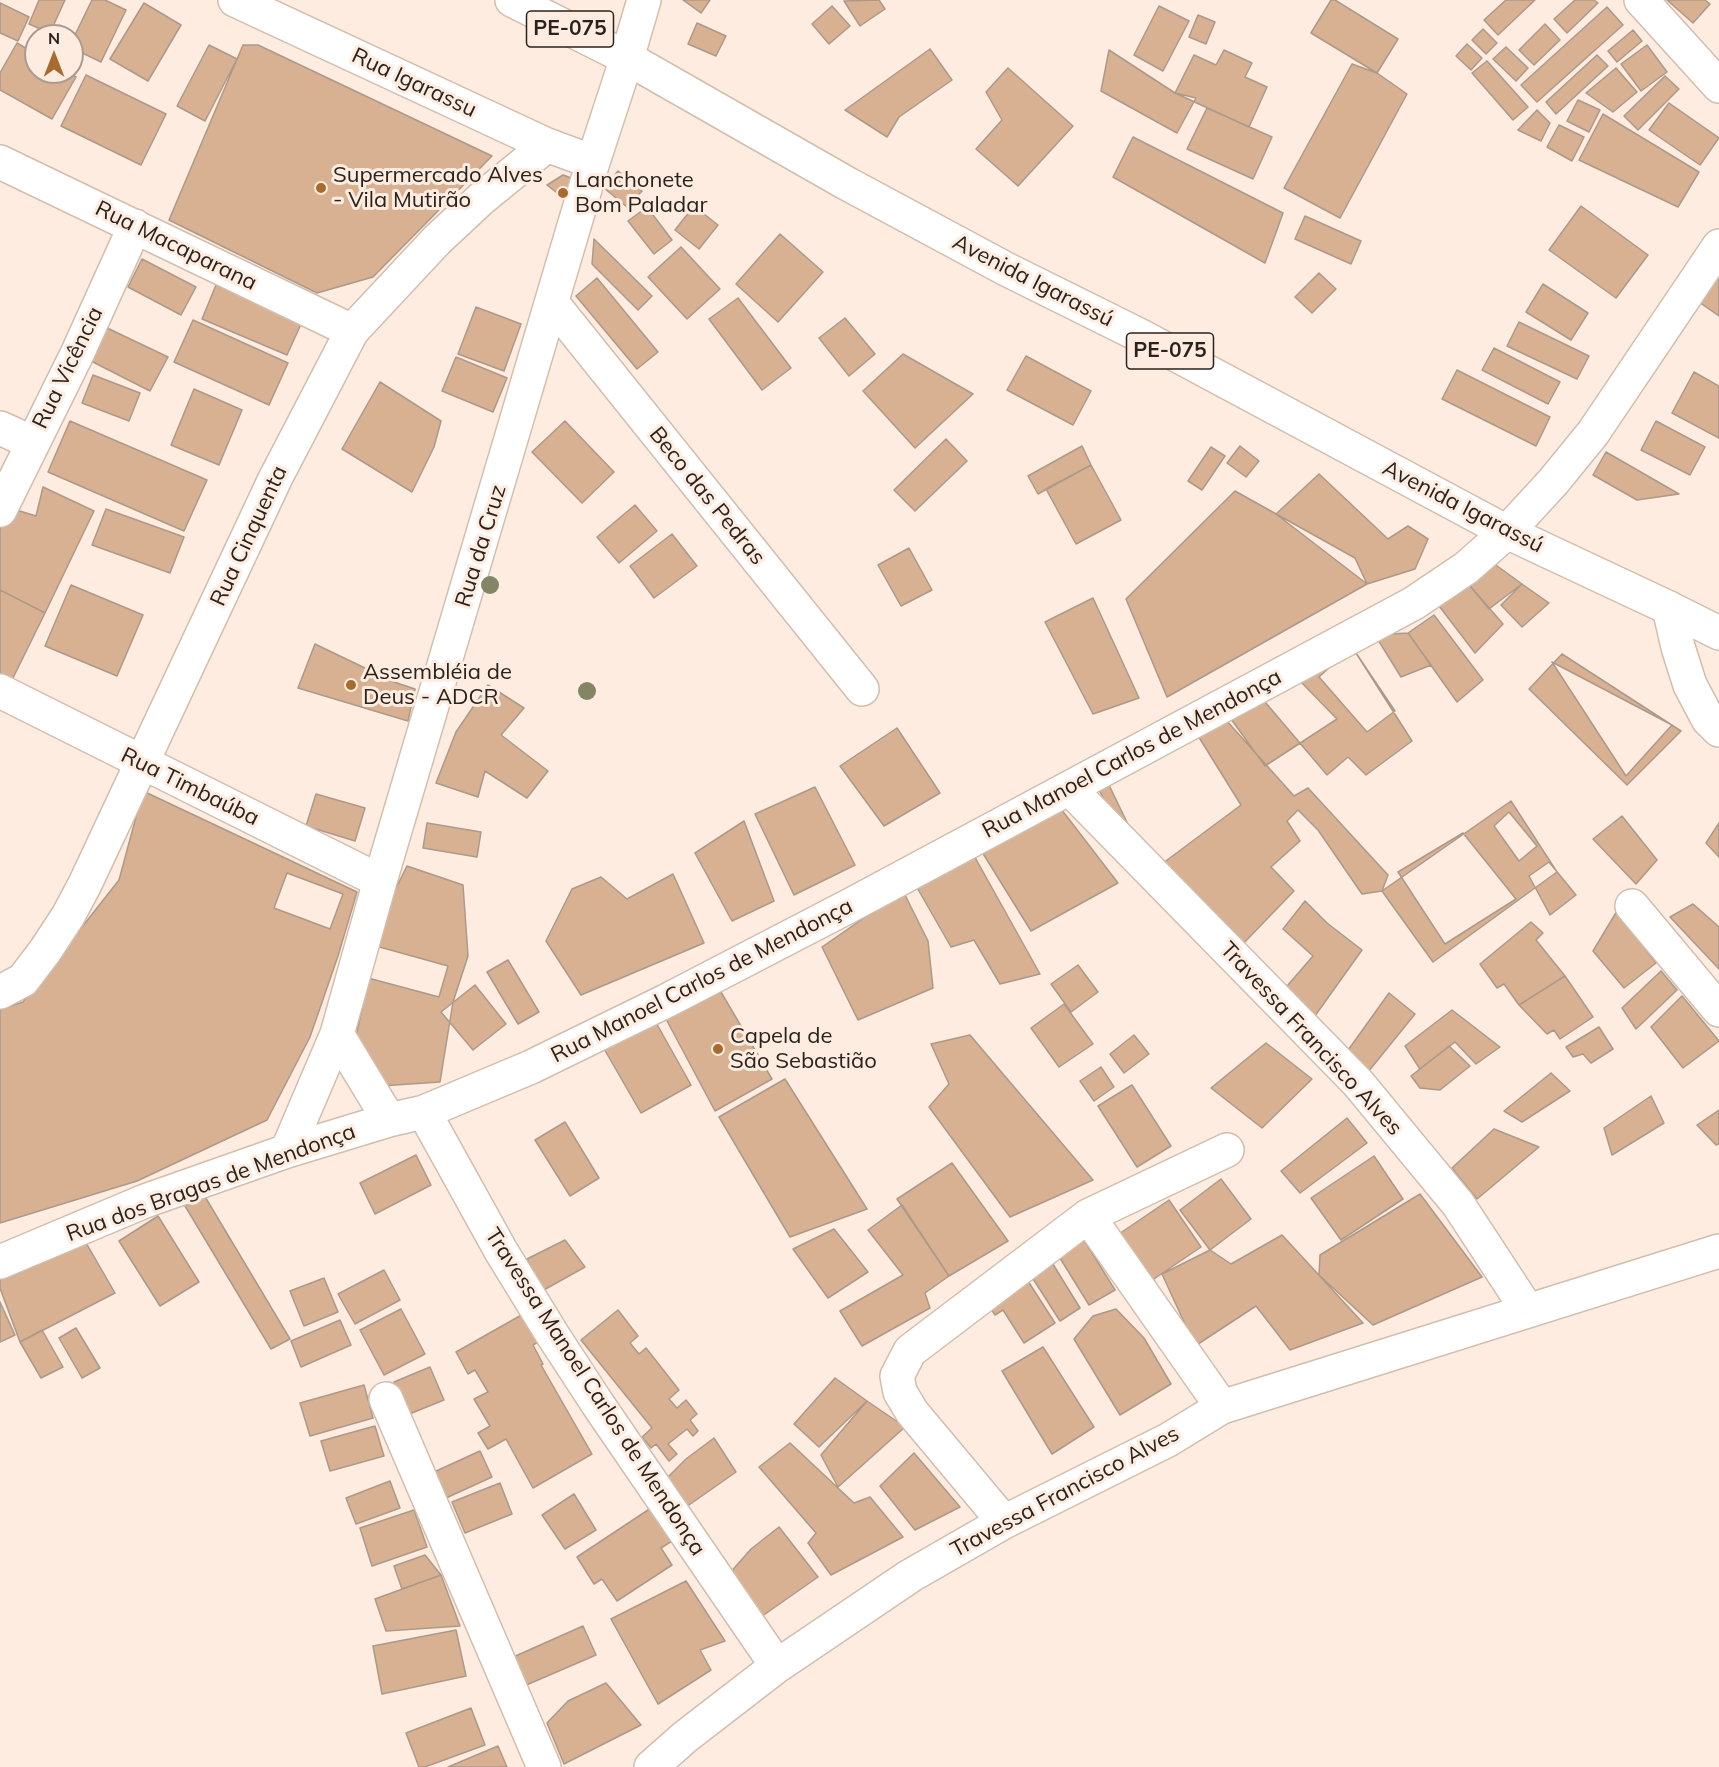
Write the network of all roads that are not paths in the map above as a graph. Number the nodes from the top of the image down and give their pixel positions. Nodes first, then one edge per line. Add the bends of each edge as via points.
1 (235, 0) edge
2 (512, 0) edge
3 (644, 0) edge
4 (1641, 0) edge
5 (627, 58) junction
6 (1719, 86) edge
7 (547, 145) junction
8 (0, 162) edge
9 (593, 162) junction
10 (135, 226) junction
11 (1719, 246) edge
12 (553, 304) junction
13 (352, 331) junction
14 (0, 428) edge
15 (33, 443) junction
16 (0, 510) edge
17 (1507, 532) junction
18 (1669, 608) junction
19 (1719, 633) edge
20 (862, 689) dead end
21 (0, 691) edge
22 (1719, 730) edge
23 (142, 763) junction
24 (1069, 788) junction
25 (380, 881) junction
26 (1632, 906) dead end
27 (8, 981) edge
28 (1719, 1010) edge
29 (338, 1034) junction
30 (424, 1112) junction
31 (388, 1120) junction
32 (1227, 1150) dead end
33 (287, 1151) junction
34 (1088, 1216) junction
35 (1719, 1251) edge
36 (0, 1262) edge
37 (1528, 1311) junction
38 (386, 1399) dead end
39 (1222, 1407) junction
40 (1004, 1522) junction
41 (777, 1666) junction
42 (544, 1767) edge
43 (651, 1767) edge

1 - 7 street, Rua Igarassu
2 - 5 street, Avenida Igarassú / PE-075
3 - 5 street, Rua da Cruz
4 - 6 street
5 - 9 street, Rua da Cruz
5 - 17 street, Avenida Igarassú / PE-075 via 976,253 1141,336
7 - 9 street, Rua Igarassu
7 - 13 street, Rua Cinquenta via 437,240
8 - 10 street, Rua Macaparana
9 - 12 street, Rua da Cruz
10 - 13 street, Rua Macaparana
10 - 15 street, Rua Vicência
11 - 17 street, Rua Manoel Carlos de Mendonça via 1593,433
12 - 20 street, Beco das Pedras
12 - 25 street, Rua da Cruz
13 - 23 street, Rua Cinquenta via 275,479
14 - 15 street
15 - 16 street, Rua Vicência
17 - 18 street, Avenida Igarassú / PE-075
17 - 24 street, Rua Manoel Carlos de Mendonça via 1466,568 1414,603
18 - 19 street, Avenida Igarassú / PE-075
18 - 22 street via 1690,686 1708,719
21 - 23 street, Rua Timbaúba
23 - 25 street, Rua Timbaúba
23 - 27 street, Rua Cinquenta via 68,916 45,951
24 - 30 street, Rua Manoel Carlos de Mendonça via 666,1001 531,1067
24 - 37 street, Travessa Francisco Alves via 1358,1083 1458,1203
25 - 29 street, Rua da Cruz
26 - 28 street
29 - 31 street
29 - 33 street, Rua da Cruz
30 - 31 street, Rua dos Bragas de Mendonça
30 - 41 street, Travessa Manoel Carlos de Mendonça via 552,1334
31 - 33 street, Rua dos Bragas de Mendonça
32 - 34 street
33 - 36 street, Rua dos Bragas de Mendonça via 145,1201
34 - 39 street
34 - 40 street via 910,1351 897,1376 900,1392 912,1412
35 - 37 street, Travessa Francisco Alves
37 - 39 street, Travessa Francisco Alves
38 - 42 street
39 - 40 street, Travessa Francisco Alves via 1168,1440
40 - 41 street, Travessa Francisco Alves via 910,1576
41 - 43 street, Travessa Francisco Alves

